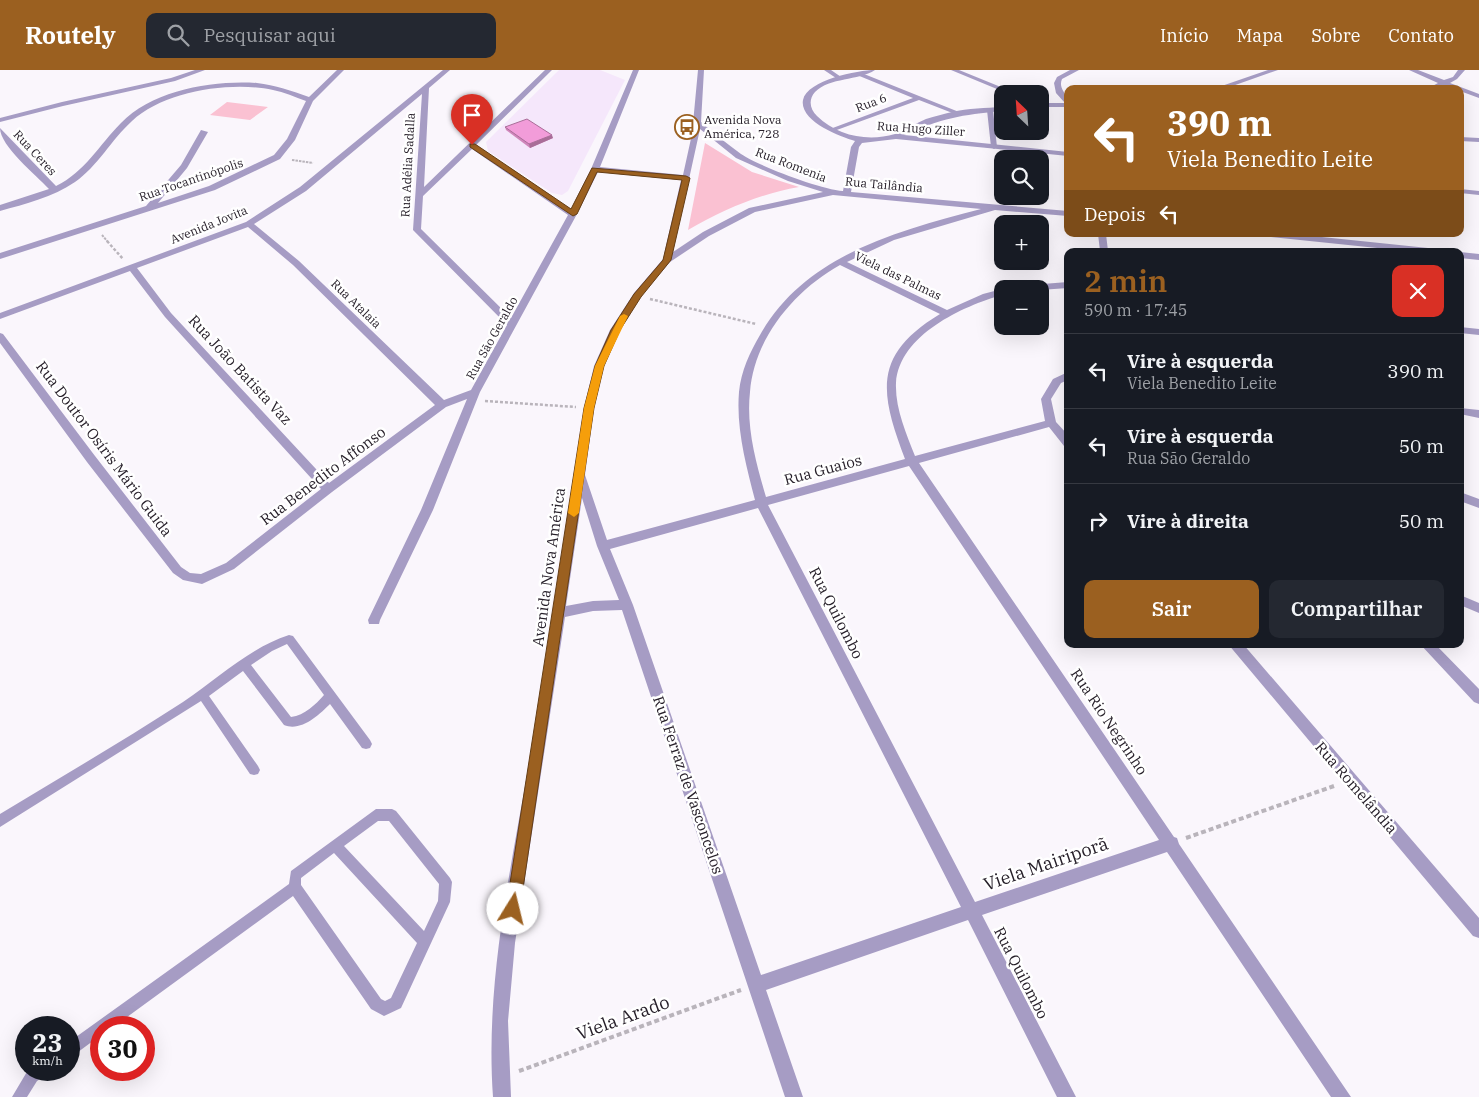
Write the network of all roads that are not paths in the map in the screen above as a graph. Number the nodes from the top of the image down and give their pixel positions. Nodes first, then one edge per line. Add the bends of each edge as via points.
1 (202, 70) edge
2 (447, 70) edge
3 (549, 70) edge
4 (827, 70) edge
5 (872, 70) edge
6 (954, 70) edge
7 (1076, 70) edge
8 (1275, 70) edge
9 (1412, 70) edge
10 (1462, 70) edge
11 (1065, 71) edge
12 (334, 72) edge
13 (633, 72) edge
14 (703, 73) edge
15 (859, 74) junction
16 (841, 79) junction
17 (172, 80) junction
18 (1446, 84) junction
19 (1228, 85) edge
20 (1443, 85) edge
21 (994, 86) edge
22 (426, 87) junction
23 (1464, 90) edge
24 (183, 93) junction
25 (1464, 95) edge
26 (1479, 96) edge
27 (918, 98) junction
28 (1064, 98) edge
29 (310, 100) junction
30 (1064, 103) edge
31 (1049, 104) edge
32 (990, 110) junction
33 (994, 110) edge
34 (957, 113) junction
35 (0, 120) edge
36 (698, 123) junction
37 (0, 130) edge
38 (832, 130) junction
39 (204, 132) dead end
40 (696, 134) junction
41 (894, 137) junction
42 (1464, 139) edge
43 (718, 140) junction
44 (860, 140) junction
45 (1479, 140) edge
46 (11, 145) junction
47 (472, 145) junction
48 (994, 147) junction
49 (0, 148) edge
50 (1064, 154) edge
51 (594, 169) junction
52 (686, 178) junction
53 (55, 190) junction
54 (1464, 191) edge
55 (832, 193) junction
56 (1479, 193) edge
57 (847, 194) junction
58 (420, 195) junction
59 (955, 204) junction
60 (150, 207) junction
61 (0, 208) edge
62 (993, 208) junction
63 (573, 214) junction
64 (1064, 214) edge
65 (954, 218) junction
66 (249, 224) junction
67 (680, 234) junction
68 (706, 234) junction
69 (1299, 237) edge
70 (1400, 248) edge
71 (1464, 255) edge
72 (0, 256) edge
73 (1479, 257) edge
74 (666, 260) junction
75 (840, 262) junction
76 (132, 268) junction
77 (1064, 285) edge
78 (1049, 286) edge
79 (994, 294) edge
80 (946, 313) junction
81 (0, 316) edge
82 (514, 325) junction
83 (1464, 330) edge
84 (1479, 332) edge
85 (0, 336) edge
86 (1064, 378) edge
87 (474, 396) junction
88 (442, 405) junction
89 (1464, 412) edge
90 (1479, 414) edge
91 (1051, 423) junction
92 (1064, 438) edge
93 (912, 462) junction
94 (580, 474) junction
95 (328, 489) junction
96 (1464, 498) edge
97 (761, 502) junction
98 (1479, 504) edge
99 (603, 546) junction
100 (187, 577) joint
101 (1464, 602) edge
102 (627, 605) junction
103 (1479, 608) edge
104 (559, 613) junction
105 (374, 620) dead end
106 (1238, 648) edge
107 (1431, 648) edge
108 (245, 665) junction
109 (202, 694) junction
110 (331, 696) junction
111 (1479, 698) edge
112 (366, 744) dead end
113 (254, 770) dead end
114 (0, 821) edge
115 (1172, 843) junction
116 (335, 845) junction
117 (295, 887) junction
118 (971, 911) junction
119 (1479, 930) edge
120 (425, 942) junction
121 (755, 984) junction
122 (80, 1042) edge
123 (29, 1081) edge
124 (19, 1097) edge
125 (502, 1097) edge
126 (794, 1097) edge
127 (1067, 1097) edge
128 (1342, 1097) edge

1 - 17 street
2 - 22 street, Avenida Jovita
3 - 47 street
4 - 16 lane
5 - 15 street, Rua Hugo Ziller
6 - 21 lane
7 - 11 street
8 - 19 street
9 - 18 street
10 - 18 street
11 - 28 street via 1057,83
12 - 29 street, Rua Tocantinópolis
13 - 51 street, Rua São Geraldo
14 - 36 street, Avenida Nova América
15 - 16 street, Rua Hugo Ziller
15 - 27 lane
16 - 38 street, Rua Hugo Ziller via 816,88 807,99 810,114
17 - 24 street
17 - 35 street
18 - 20 street
22 - 58 street, Rua Adélia Sadalla
22 - 66 street, Avenida Jovita via 286,202
23 - 26 street
24 - 29 street via 256,86
24 - 53 street via 152,103 130,118 81,173
25 - 26 street
27 - 34 lane
27 - 38 lane, Rua 6
29 - 60 street, Rua Tocantinópolis via 290,140 277,157 233,180
30 - 31 street
32 - 33 street
32 - 34 street
32 - 48 lane
34 - 41 street
36 - 40 street, Avenida Nova América
36 - 43 street, Rua Romenia
37 - 46 street, Rua Ceres
38 - 44 street, Rua Hugo Ziller
39 - 60 street via 184,166
40 - 43 street, Rua Romenia
40 - 52 street, Avenida Nova América
41 - 44 street, Rua Hugo Ziller
41 - 48 street, Rua Hugo Ziller
42 - 45 street
43 - 55 street, Rua Romenia via 739,156
44 - 57 street via 855,147
46 - 49 street
46 - 53 street, Rua Ceres
47 - 58 street
47 - 63 street
48 - 50 street, Rua Hugo Ziller
51 - 52 street
51 - 63 street, Rua São Geraldo
52 - 67 street, Avenida Nova América
53 - 61 street
54 - 56 street
55 - 57 street, Rua Tailândia
55 - 68 street, Rua Tailândia via 752,210
57 - 59 street, Rua Tailândia
58 - 82 street, Rua Adélia Sadalla via 417,230
59 - 62 street, Rua Tailândia
59 - 65 street
60 - 72 street, Rua Tocantinópolis
62 - 64 street, Rua Tailândia
62 - 65 street, Rua Quilombo
63 - 82 street, Rua São Geraldo
65 - 75 street, Rua Quilombo via 882,242
66 - 76 street, Avenida Jovita
66 - 88 street, Rua Atalaia via 296,263
67 - 68 street, Rua Tailândia
67 - 74 street, Avenida Nova América
68 - 74 street, Rua Tailândia
69 - 70 street
71 - 73 street
74 - 94 street, Avenida Nova América via 615,330 599,366 589,408
75 - 80 street, Viela das Palmas
75 - 97 street, Rua Quilombo via 795,292 767,326 751,362 744,396 749,455
76 - 81 street, Avenida Jovita
76 - 95 street, Rua João Batista Vaz via 168,315
77 - 78 street
79 - 80 street, Rua Rio Negrinho
80 - 93 street, Rua Rio Negrinho via 914,338 898,359 891,379 893,408
82 - 87 street, Rua São Geraldo
83 - 84 street
85 - 100 street, Rua Doutor Osíris Mário Guida via 177,570
86 - 91 street via 1057,381 1046,399
87 - 88 street, Rua Benedito Affonso
87 - 105 street, Rua São Geraldo via 427,510
88 - 95 street, Rua Benedito Affonso
89 - 90 street
91 - 92 street
91 - 93 street, Rua Guaios
93 - 97 street, Rua Guaios
93 - 115 street, Rua Rio Negrinho
94 - 99 street, Rua Ferraz de Vasconcelos
94 - 104 street, Avenida Nova América
95 - 100 street, Rua Benedito Affonso via 230,566 202,579
96 - 98 street
97 - 99 street, Rua Guaios
97 - 118 street, Rua Quilombo
99 - 102 street, Rua Ferraz de Vasconcelos
101 - 103 street
102 - 104 street via 593,606
102 - 121 street, Rua Ferraz de Vasconcelos
104 - 125 street, Avenida Nova América via 500,1010
106 - 119 street, Rua Romelândia
107 - 111 street
108 - 109 lane
108 - 110 lane via 289,639
108 - 110 lane via 288,722 312,716
109 - 113 lane
109 - 114 lane
110 - 112 lane
115 - 118 street, Viela Mairiporã
115 - 128 street, Rua Rio Negrinho
116 - 117 lane via 295,875
116 - 120 lane
116 - 120 lane via 376,814 392,815 446,882 444,902
117 - 120 lane via 376,1004 384,1009 396,1003
117 - 122 lane
118 - 121 street, Viela Mairiporã
118 - 127 street, Rua Quilombo
121 - 126 street, Rua Ferraz de Vasconcelos
123 - 124 lane

